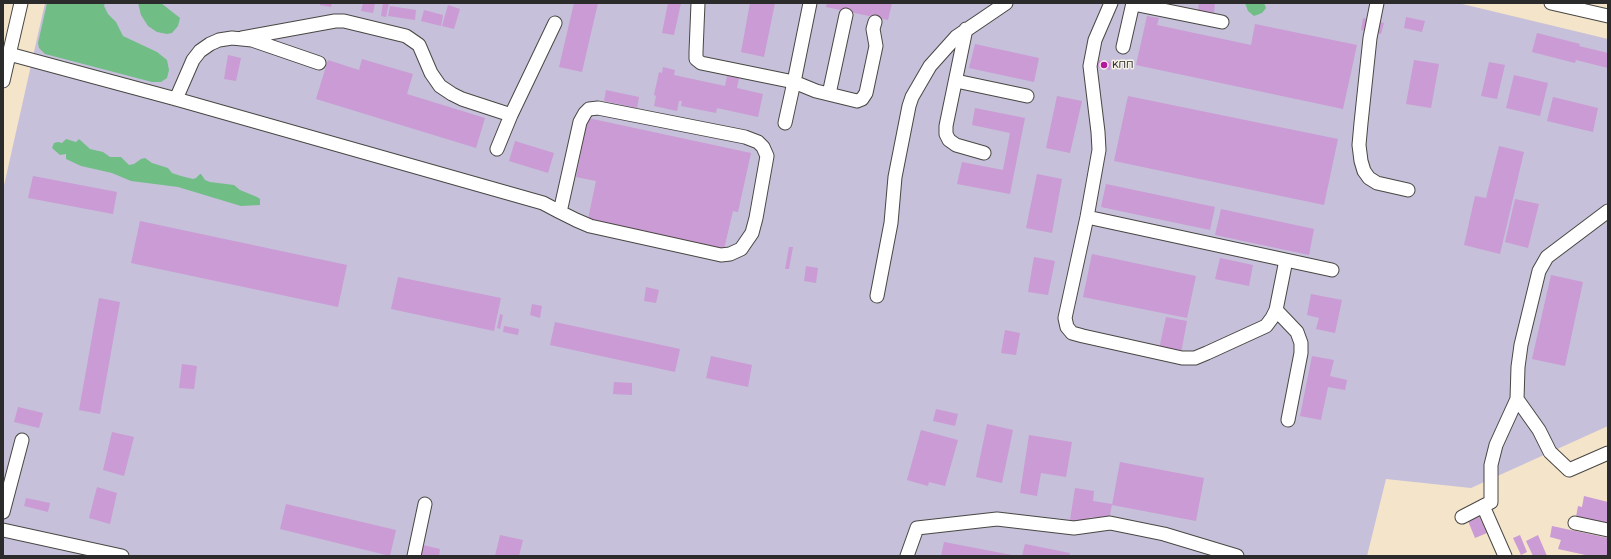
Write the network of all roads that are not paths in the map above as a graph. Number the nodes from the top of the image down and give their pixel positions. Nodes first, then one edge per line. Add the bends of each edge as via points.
1 (21, 3) edge
2 (698, 3) edge
3 (810, 3) edge
4 (1006, 3) edge
5 (1111, 3) edge
6 (1133, 3) edge
7 (1377, 3) edge
8 (1551, 3) edge
9 (846, 15) dead end
10 (1608, 16) edge
11 (875, 22) dead end
12 (1222, 22) dead end
13 (555, 23) dead end
14 (966, 29) junction
15 (242, 38) junction
16 (8, 46) edge
17 (1123, 47) dead end
18 (319, 63) dead end
19 (3, 81) edge
20 (956, 81) junction
21 (794, 82) junction
22 (829, 94) junction
23 (1027, 96) dead end
24 (176, 99) junction
25 (511, 115) junction
26 (785, 123) dead end
27 (497, 149) dead end
28 (984, 153) dead end
29 (1408, 190) dead end
30 (1608, 211) edge
31 (560, 212) junction
32 (1087, 217) junction
33 (1286, 260) junction
34 (1332, 270) dead end
35 (877, 296) dead end
36 (1276, 310) junction
37 (1517, 399) junction
38 (1288, 420) dead end
39 (22, 440) dead end
40 (1608, 453) edge
41 (425, 504) dead end
42 (1483, 506) junction
43 (3, 512) edge
44 (1462, 517) dead end
45 (1575, 523) dead end
46 (3, 530) edge
47 (1608, 530) edge
48 (122, 556) edge
49 (414, 556) edge
50 (907, 556) edge
51 (1237, 556) edge
52 (1505, 556) edge

1 - 16 street
2 - 21 street via 696,59 701,64
3 - 21 street
4 - 14 street
5 - 32 street via 1095,40 1090,66 1099,150
6 - 12 street
6 - 17 street
7 - 29 street via 1370,38 1360,123 1361,161 1369,178 1377,183
8 - 10 street
9 - 22 street
11 - 22 street via 873,29 876,46 866,93 862,99 857,100
13 - 25 street
14 - 20 street
14 - 35 street via 930,66 909,106 894,177 891,223
15 - 18 street
15 - 24 street via 219,40 200,51 193,60
15 - 25 street via 335,21 406,36 420,45 431,73 440,86 462,99
16 - 19 street
16 - 24 street
20 - 23 street
20 - 28 street via 946,134 956,145
21 - 22 street
21 - 26 street
24 - 31 street via 542,203
25 - 27 street
30 - 37 street via 1547,257 1539,272 1521,344
31 - 31 street via 590,226 721,255 730,254 741,249 752,233 767,156 764,147 745,137 598,108 589,109 580,122
32 - 33 street
32 - 36 street via 1065,318 1072,333 1182,358 1195,358 1266,326
33 - 34 street
33 - 36 street
36 - 38 street via 1297,332 1301,343 1302,353
37 - 40 street via 1539,430 1550,452 1569,470
37 - 42 street via 1496,445 1491,465 1491,502
39 - 43 street
41 - 49 street
42 - 44 street
42 - 52 street
45 - 47 street
46 - 48 street
50 - 51 street via 917,528 996,519 1074,528 1110,522 1164,534

